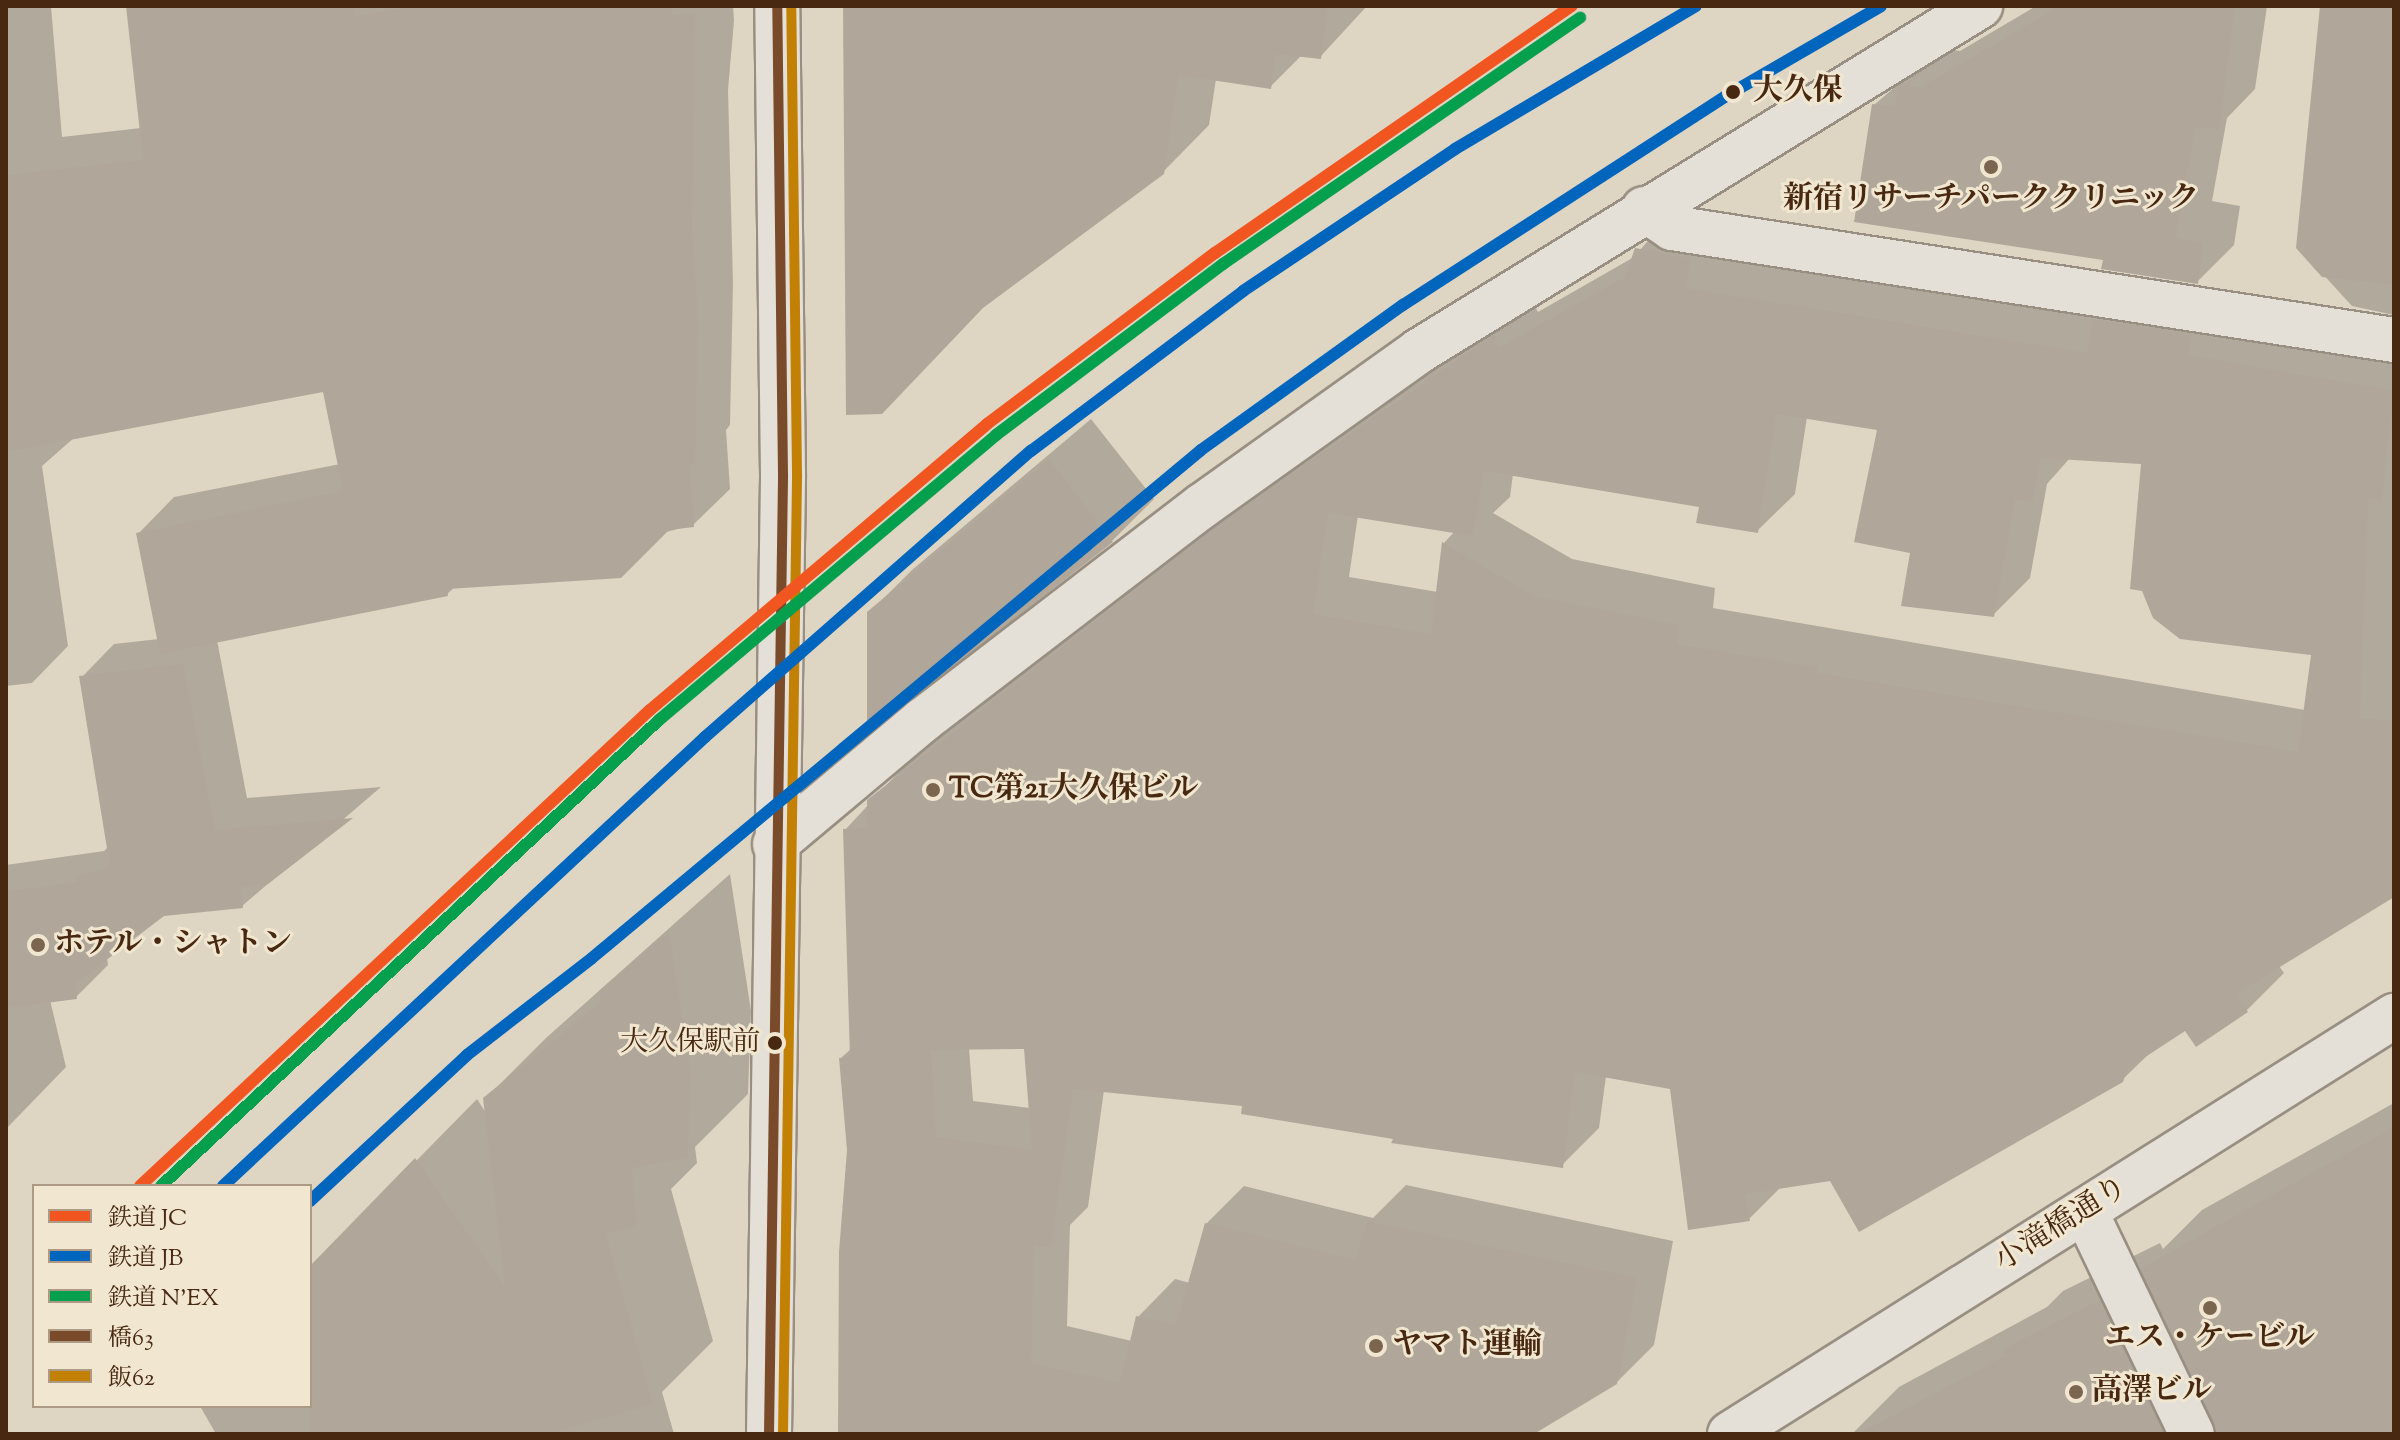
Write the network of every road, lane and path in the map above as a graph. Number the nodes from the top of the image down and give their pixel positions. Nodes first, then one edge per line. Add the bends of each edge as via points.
1 (777, 6) edge
2 (1980, 6) edge
3 (1644, 209) junction
4 (2394, 340) edge
5 (775, 844) junction
6 (2394, 1016) edge
7 (2085, 1211) junction
8 (769, 1434) edge
9 (1730, 1434) edge
10 (2192, 1434) edge

1 - 5 street via 783,474
2 - 3 street
3 - 4 street via 1672,228
3 - 5 street via 1406,360 1202,506 923,713
5 - 8 street
6 - 7 street, 小滝橋通り
7 - 9 street, 小滝橋通り
7 - 10 street

